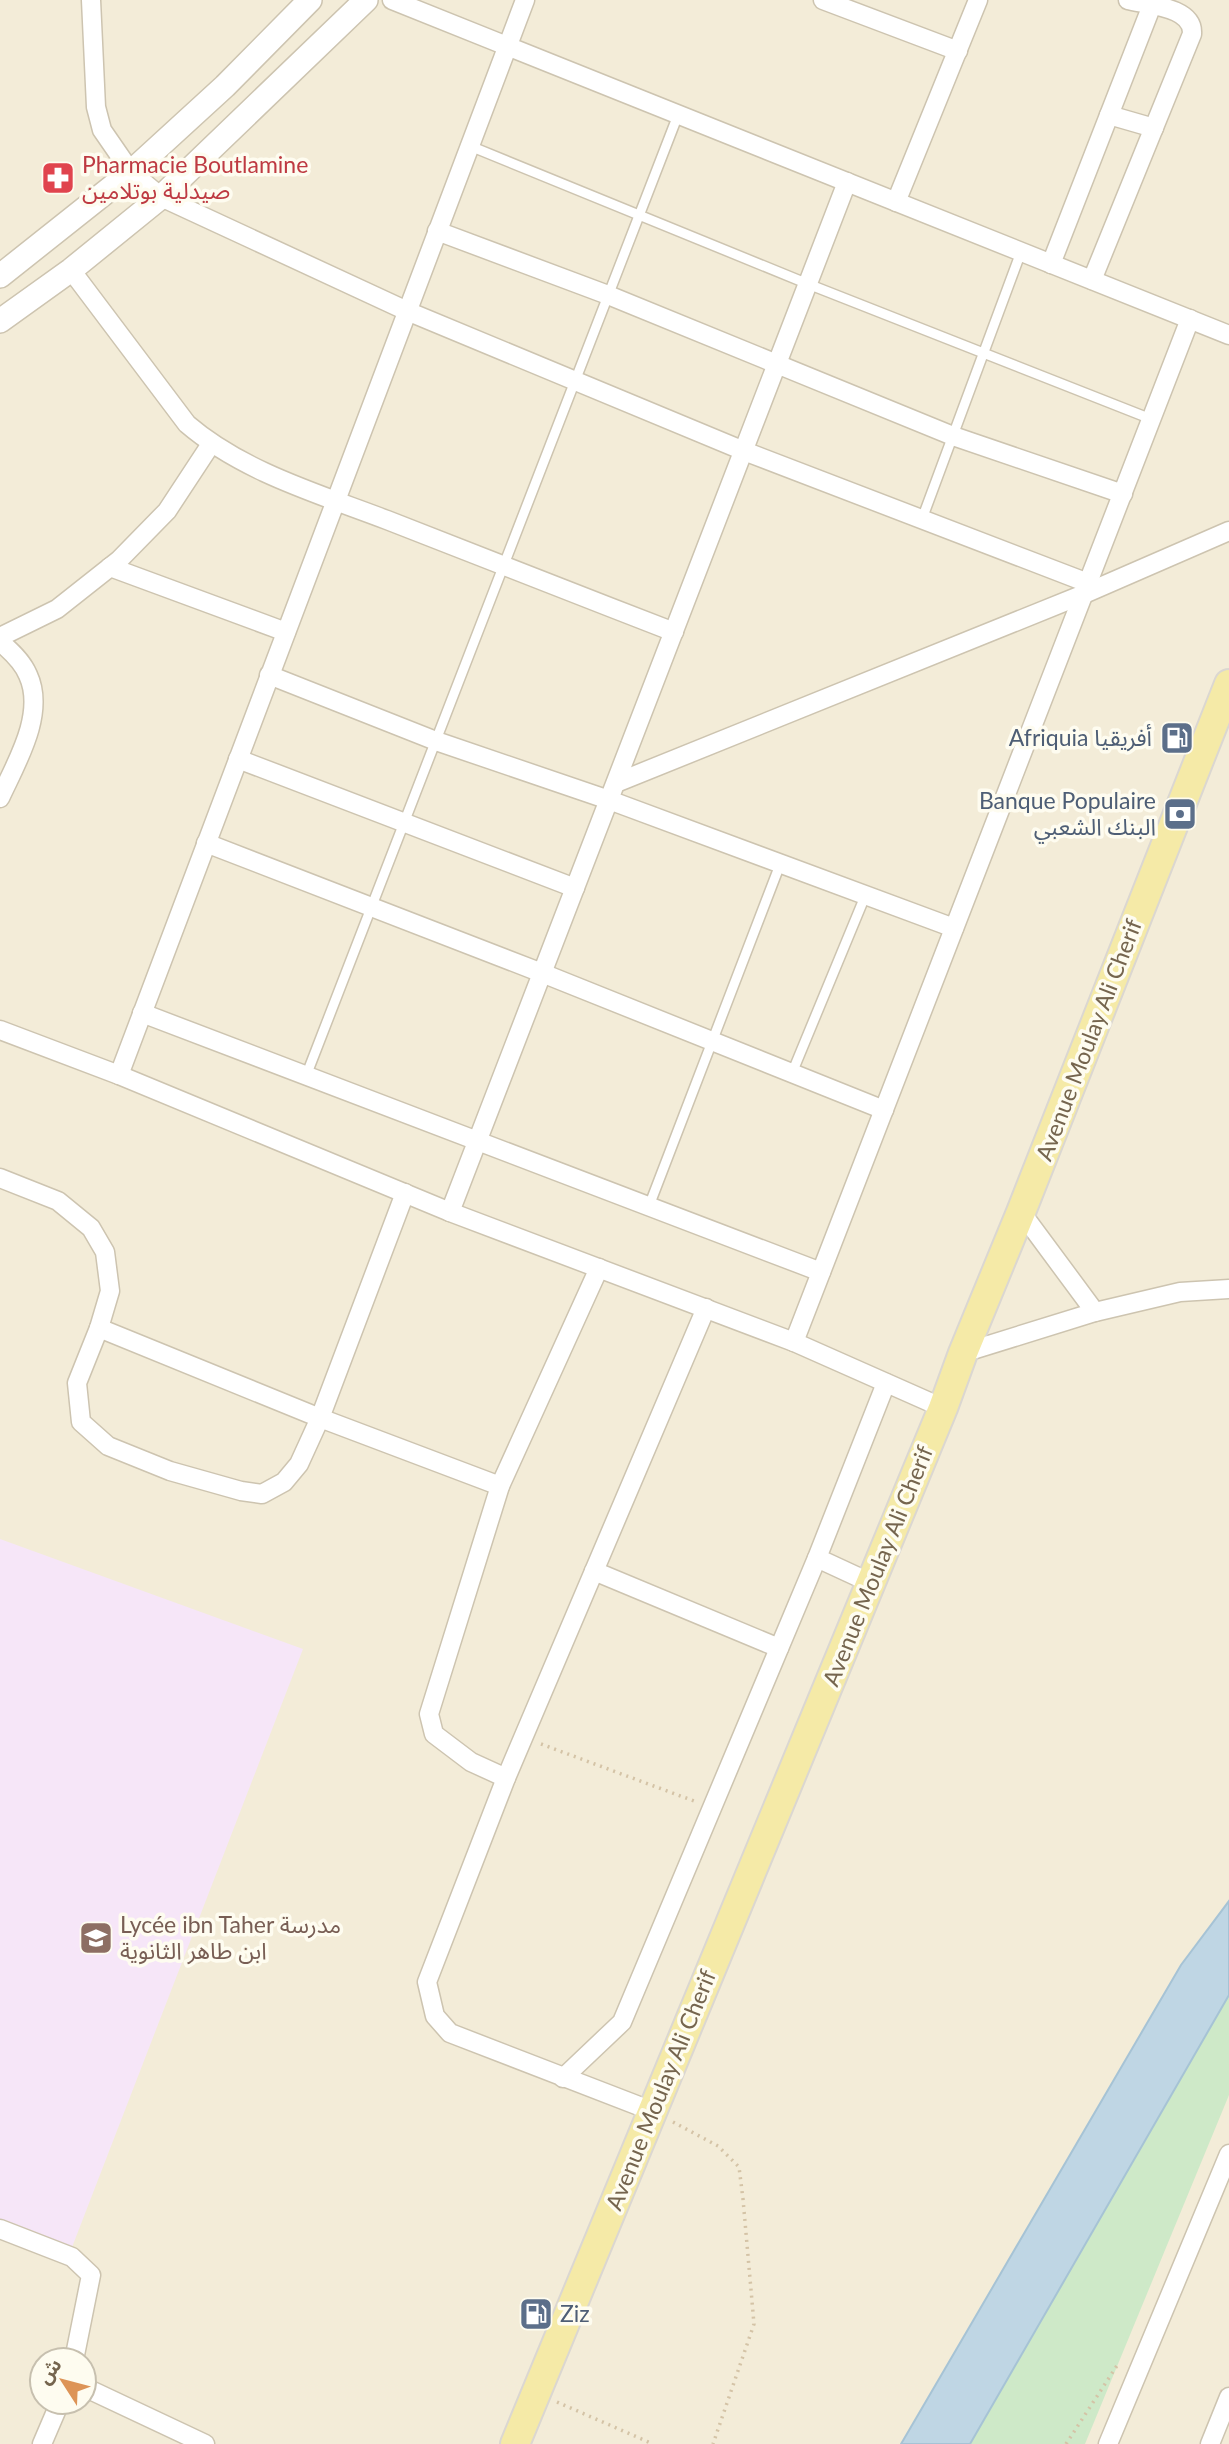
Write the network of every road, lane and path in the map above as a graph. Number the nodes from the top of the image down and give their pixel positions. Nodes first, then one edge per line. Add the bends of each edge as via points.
1 (91, 0) edge
2 (310, 0) edge
3 (366, 0) edge
4 (392, 0) edge
5 (525, 0) edge
6 (823, 0) edge
7 (978, 0) edge
8 (1128, 0) edge
9 (1152, 5) junction
10 (508, 46) junction
11 (958, 51) junction
12 (1109, 114) junction
13 (678, 115) junction
14 (1154, 128) junction
15 (470, 146) junction
16 (131, 172) junction
17 (848, 183) junction
18 (161, 197) junction
19 (896, 202) junction
20 (639, 215) junction
21 (437, 231) junction
22 (1021, 251) junction
23 (1051, 264) junction
24 (71, 270) junction
25 (0, 276) edge
26 (1092, 280) junction
27 (808, 284) junction
28 (608, 295) junction
29 (407, 311) junction
30 (1190, 319) junction
31 (0, 321) edge
32 (1229, 335) edge
33 (985, 352) junction
34 (777, 364) junction
35 (576, 380) junction
36 (1152, 419) junction
37 (953, 436) junction
38 (211, 444) junction
39 (744, 451) junction
40 (1123, 494) junction
41 (336, 500) junction
42 (922, 519) junction
43 (1229, 531) edge
44 (504, 566) junction
45 (110, 568) junction
46 (1086, 588) junction
47 (286, 632) junction
48 (674, 632) junction
49 (0, 639) edge
50 (270, 675) junction
51 (1229, 684) edge
52 (436, 741) junction
53 (238, 759) junction
54 (615, 783) junction
55 (0, 798) edge
56 (609, 800) junction
57 (405, 822) junction
58 (206, 843) junction
59 (781, 862) junction
60 (575, 888) junction
61 (866, 894) junction
62 (371, 908) junction
63 (954, 928) junction
64 (542, 972) junction
65 (142, 1013) junction
66 (0, 1030) edge
67 (712, 1041) junction
68 (792, 1073) junction
69 (118, 1075) junction
70 (306, 1076) junction
71 (884, 1110) junction
72 (477, 1141) junction
73 (0, 1178) edge
74 (405, 1193) junction
75 (649, 1206) junction
76 (450, 1212) junction
77 (1021, 1212) junction
78 (598, 1268) junction
79 (821, 1272) junction
80 (1229, 1289) edge
81 (706, 1308) junction
82 (1095, 1312) junction
83 (99, 1328) junction
84 (794, 1342) junction
85 (963, 1353) junction
86 (886, 1383) junction
87 (943, 1408) junction
88 (320, 1418) junction
89 (500, 1486) junction
90 (817, 1558) junction
91 (594, 1571) junction
92 (871, 1583) junction
93 (779, 1648) junction
94 (523, 1737) junction
95 (506, 1778) junction
96 (712, 1808) junction
97 (563, 2078) junction
98 (652, 2111) junction
99 (1229, 2154) edge
100 (0, 2229) edge
101 (77, 2346) edge
102 (1141, 2365) junction
103 (536, 2393) junction
104 (98, 2394) edge
105 (1228, 2402) edge
106 (54, 2416) edge
107 (42, 2444) edge
108 (205, 2444) edge
109 (515, 2444) edge
110 (653, 2444) edge
111 (713, 2444) edge
112 (1066, 2444) edge
113 (1108, 2444) edge
114 (1210, 2444) edge

1 - 16 street via 96,107 102,130
2 - 16 street
3 - 18 street
4 - 10 street
5 - 10 street
6 - 11 street
7 - 11 street
8 - 9 street
9 - 12 street
9 - 14 street via 1181,14 1193,27
10 - 13 street
10 - 15 street
11 - 19 street
12 - 14 street
12 - 23 street
13 - 17 street
13 - 20 lane
14 - 26 street
15 - 20 lane
15 - 21 street
16 - 18 street
16 - 25 street
17 - 19 street
17 - 27 street
18 - 24 street
18 - 29 street
19 - 22 street
20 - 27 lane
20 - 28 lane
21 - 28 street
21 - 29 street
22 - 23 street
22 - 33 lane
23 - 26 street
24 - 31 street
24 - 38 street via 187,424
26 - 30 street
27 - 33 lane
27 - 34 street
28 - 34 street
28 - 35 lane
29 - 35 street
29 - 41 street
30 - 32 street
30 - 36 street
33 - 36 lane
33 - 37 lane
34 - 37 street
34 - 39 street
35 - 39 street
35 - 44 lane
36 - 40 street
37 - 40 street
37 - 42 lane
38 - 41 street
38 - 45 street via 167,510
39 - 42 street
39 - 48 street
40 - 46 street
41 - 44 street
41 - 47 street
42 - 46 street
43 - 46 street
44 - 48 street
44 - 52 lane
45 - 47 street
45 - 49 street via 57,609
46 - 54 street
46 - 63 street
47 - 50 street
48 - 54 street
49 - 55 street via 27,672 33,686 33,712
50 - 52 street
50 - 53 street
51 - 77 main road, Avenue Moulay Ali Cherif
52 - 56 street
52 - 57 lane
53 - 57 street
53 - 58 street
54 - 56 street
56 - 59 street
56 - 60 street
57 - 60 street
57 - 62 lane
58 - 62 street
58 - 65 street
59 - 61 street
59 - 67 lane
60 - 64 street
61 - 63 street
61 - 68 lane
62 - 64 street
62 - 70 lane
63 - 71 street
64 - 67 street
64 - 72 street
65 - 69 street
65 - 70 street
66 - 69 street
67 - 68 street
67 - 75 lane
68 - 71 street
69 - 74 street
70 - 72 street
71 - 79 street
72 - 75 street
72 - 76 street
73 - 83 street via 58,1201 90,1228 105,1252 110,1291
74 - 76 street
74 - 88 street
75 - 79 street
76 - 78 street
77 - 82 street
77 - 85 main road, Avenue Moulay Ali Cherif
78 - 81 street
78 - 89 street
79 - 84 street
80 - 82 street via 1180,1292
81 - 84 street
81 - 91 street
82 - 85 street
83 - 88 street
83 - 88 street via 77,1383 80,1422 108,1446 170,1471 262,1494 285,1482 299,1464
84 - 86 street
85 - 87 main road, Avenue Moulay Ali Cherif
86 - 87 street
86 - 90 street
87 - 92 main road, Avenue Moulay Ali Cherif
88 - 89 street
89 - 95 street via 429,1714 434,1734 471,1762
90 - 92 street
90 - 93 street
91 - 93 street
91 - 94 street
92 - 98 main road, Avenue Moulay Ali Cherif
93 - 96 street
94 - 95 street
94 - 96 path
95 - 97 street via 427,1982 435,2016 450,2033
96 - 97 street via 622,2022
97 - 98 street
98 - 103 main road, Avenue Moulay Ali Cherif
98 - 111 path via 718,2146 739,2167 754,2324
99 - 102 street
100 - 101 street via 72,2257 91,2275
102 - 112 path via 1122,2359
102 - 113 street
103 - 109 main road, Avenue Moulay Ali Cherif
103 - 110 path
104 - 108 street
105 - 114 street
106 - 107 street

